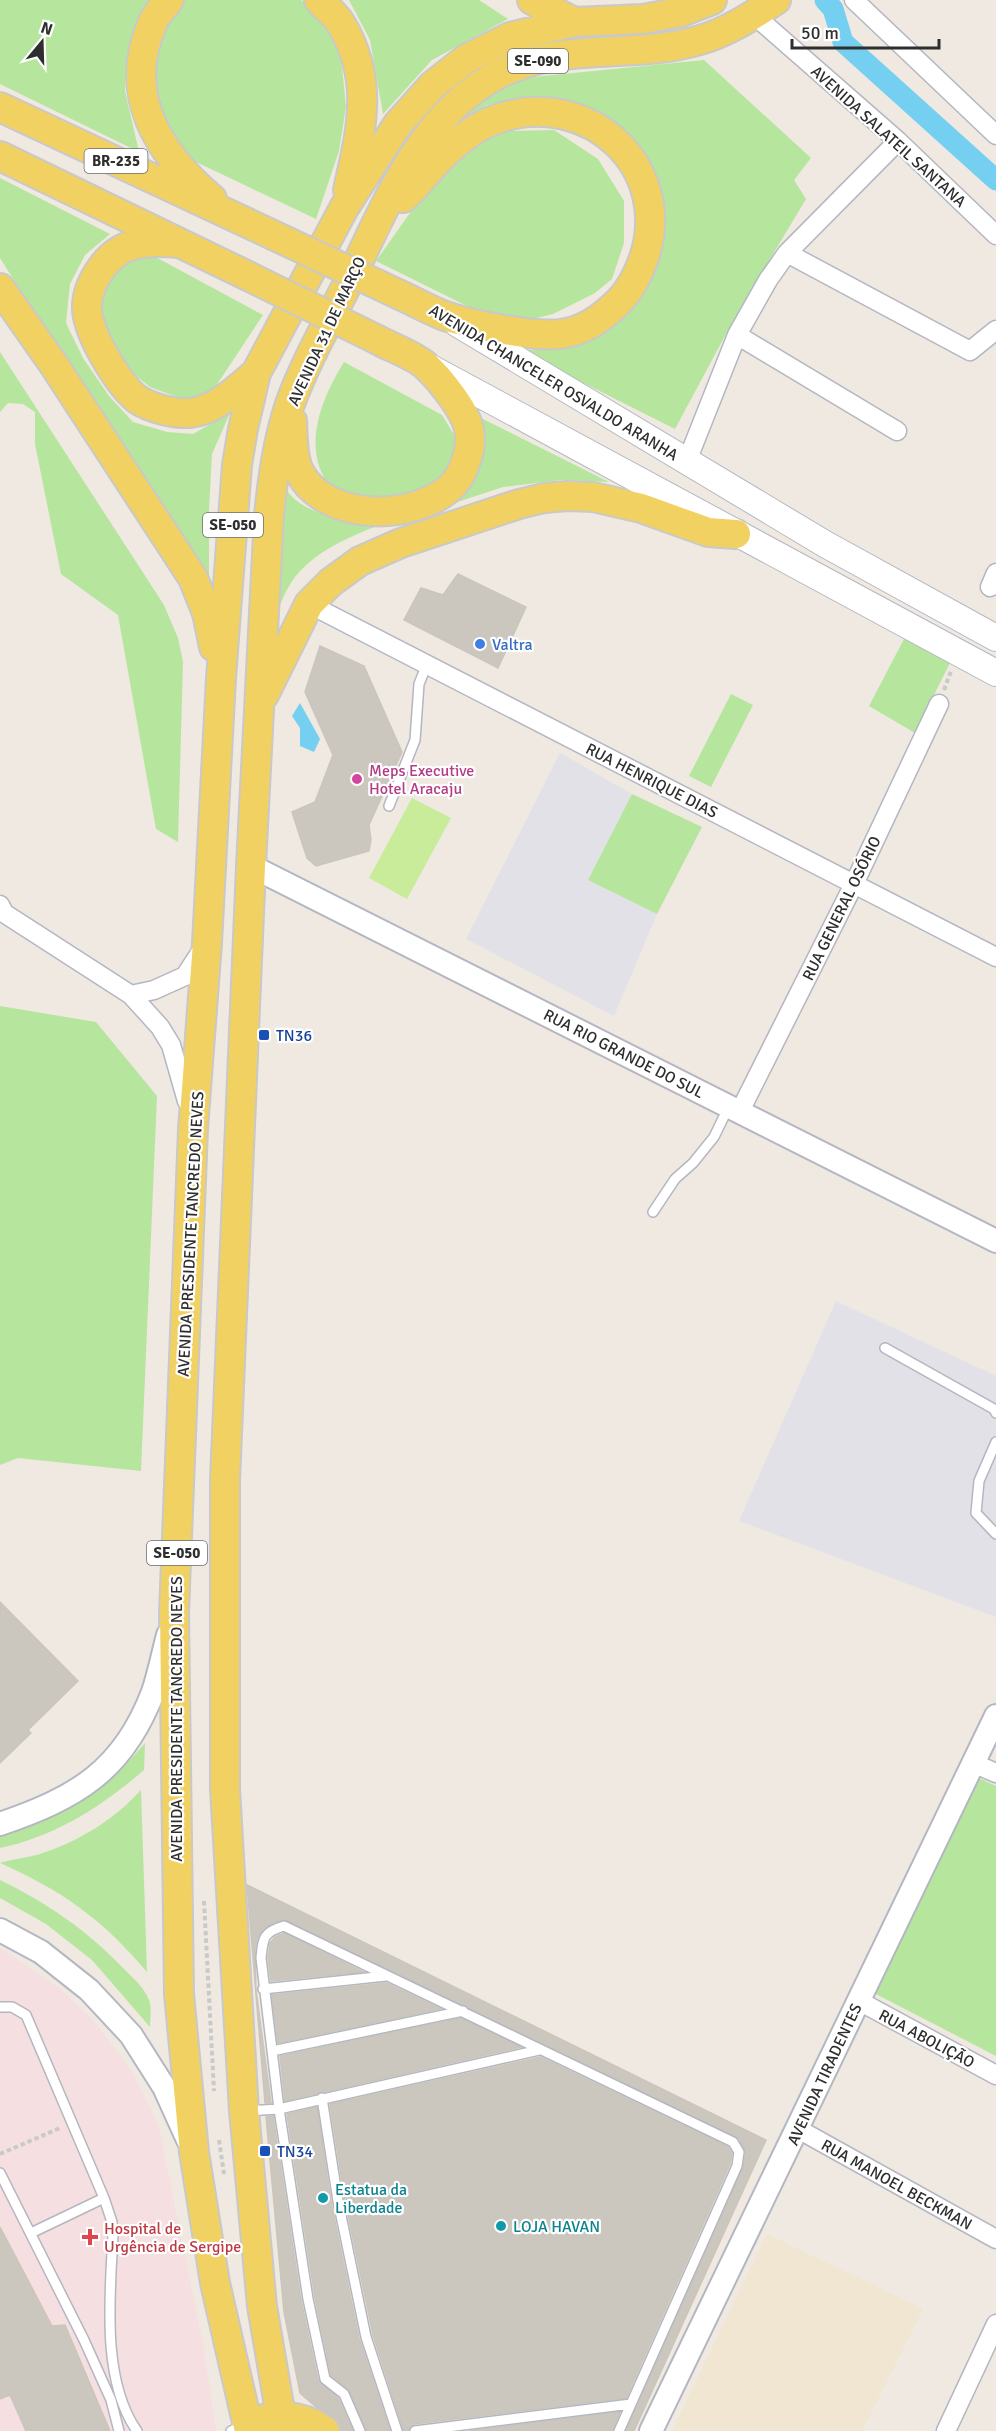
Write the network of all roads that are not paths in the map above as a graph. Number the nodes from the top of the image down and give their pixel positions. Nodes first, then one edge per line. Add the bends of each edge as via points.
1 (169, 0) edge
2 (319, 0) edge
3 (532, 0) edge
4 (712, 0) edge
5 (854, 0) edge
6 (765, 7) edge
7 (574, 22) junction
8 (0, 107) edge
9 (996, 135) edge
10 (898, 141) junction
11 (0, 156) edge
12 (344, 208) junction
13 (384, 211) junction
14 (232, 216) junction
15 (996, 235) edge
16 (178, 243) junction
17 (787, 253) junction
18 (0, 288) edge
19 (445, 316) junction
20 (996, 330) edge
21 (737, 335) junction
22 (425, 365) junction
23 (256, 373) junction
24 (290, 404) junction
25 (897, 431) dead end
26 (687, 461) junction
27 (736, 534) junction
28 (309, 604) junction
29 (996, 638) edge
30 (427, 664) junction
31 (996, 674) edge
32 (221, 678) junction
33 (939, 704) road end
34 (259, 705) junction
35 (389, 807) dead end
36 (251, 866) junction
37 (854, 884) junction
38 (1, 911) edge
39 (207, 943) junction
40 (996, 957) edge
41 (131, 995) junction
42 (735, 1109) junction
43 (193, 1129) junction
44 (653, 1212) dead end
45 (996, 1241) edge
46 (885, 1348) dead end
47 (996, 1413) edge
48 (996, 1442) edge
49 (996, 1534) edge
50 (174, 1613) junction
51 (996, 1716) edge
52 (973, 1763) junction
53 (996, 1773) edge
54 (0, 1824) edge
55 (0, 1930) edge
56 (387, 1976) junction
57 (264, 1989) junction
58 (859, 2001) junction
59 (0, 2007) edge
60 (463, 2011) junction
61 (272, 2050) junction
62 (539, 2050) junction
63 (996, 2075) edge
64 (322, 2098) junction
65 (279, 2109) junction
66 (244, 2111) junction
67 (798, 2129) junction
68 (194, 2152) junction
69 (0, 2173) edge
70 (104, 2198) junction
71 (31, 2233) junction
72 (996, 2239) edge
73 (996, 2324) edge
74 (121, 2396) junction
75 (111, 2400) junction
76 (631, 2404) junction
77 (284, 2423) edge
78 (245, 2429) edge
79 (119, 2431) edge
80 (137, 2431) edge
81 (325, 2431) edge
82 (360, 2431) edge
83 (397, 2431) edge
84 (415, 2431) edge
85 (619, 2431) edge
86 (651, 2431) edge
87 (946, 2431) edge

1 - 14 main road via 153,21 143,54 142,91 150,123 169,153
2 - 12 main road via 340,23 358,63 364,93 362,125
3 - 7 main road
4 - 7 main road, SE-090 via 681,12 643,19
5 - 9 street
6 - 10 street, AVENIDA SALATEIL SANTANA
6 - 13 main road, SE-090 via 728,29 699,40 548,58 486,80 460,100 426,138
7 - 12 main road, SE-090 via 504,40 466,59 433,85 398,124
8 - 14 main road, AVENIDA CHANCELER OSVALDO ARANHA / BR-235
10 - 15 street, AVENIDA SALATEIL SANTANA
10 - 17 street
11 - 16 main road, BR-235
12 - 23 main road, SE-050
13 - 19 main road via 407,195 447,150 471,132 499,118 524,114 552,113 598,127 627,154 642,179 651,214 649,241 637,278 599,320 566,333 535,335
13 - 24 main road, AVENIDA 31 DE MARÇO / SE-050
14 - 19 main road, AVENIDA CHANCELER OSVALDO ARANHA / BR-235, bridge
16 - 22 main road, BR-235, bridge
16 - 23 main road via 131,245 106,261 98,272 90,286 87,317 101,352 137,399 159,409 189,413 210,407
17 - 20 street via 969,351
17 - 21 street
18 - 32 main road via 193,578 207,613
19 - 26 main road, AVENIDA CHANCELER OSVALDO ARANHA / BR-235
21 - 25 street
21 - 26 street
22 - 24 main road via 460,411 469,430 469,449 452,486 406,509 378,513 349,508 324,499 308,485 298,469
22 - 27 main road, BR-235
23 - 32 main road, SE-050 via 237,465
24 - 34 main road, AVENIDA 31 DE MARÇO / SE-050 via 273,475
26 - 29 main road, AVENIDA CHANCELER OSVALDO ARANHA / BR-235 via 825,544
27 - 28 main road via 708,532 641,508 593,497 544,498 401,543 360,561
27 - 31 main road, BR-235
28 - 30 street, RUA HENRIQUE DIAS
28 - 34 main road
30 - 35 lane via 419,684 415,740
30 - 37 street, RUA HENRIQUE DIAS
32 - 39 main road, AVENIDA PRESIDENTE TANCREDO NEVES / SE-050
33 - 37 street, RUA GENERAL OSÓRIO
34 - 36 main road, SE-050
36 - 42 street, RUA RIO GRANDE DO SUL
36 - 66 main road, SE-050 via 225,1479 225,1790
37 - 40 street, RUA HENRIQUE DIAS
37 - 42 street, RUA GENERAL OSÓRIO
38 - 41 street
39 - 41 street via 185,976
39 - 43 main road, AVENIDA PRESIDENTE TANCREDO NEVES / SE-050
41 - 43 street via 171,1045
42 - 44 lane via 693,1163 675,1179
42 - 45 street, RUA RIO GRANDE DO SUL
43 - 50 main road, AVENIDA PRESIDENTE TANCREDO NEVES / SE-050
46 - 47 lane
48 - 49 lane via 979,1481 976,1513
50 - 54 street via 153,1692 137,1726 112,1762 91,1782 61,1800
50 - 68 main road, AVENIDA PRESIDENTE TANCREDO NEVES / SE-050 via 179,1994
51 - 52 street, AVENIDA TIRADENTES
52 - 53 street
52 - 58 street, AVENIDA TIRADENTES
55 - 68 street via 41,1952 89,1990 131,2035 164,2087
56 - 57 lane
56 - 57 lane via 284,1926 270,1930 262,1939
56 - 60 lane
57 - 61 lane
58 - 63 street, RUA ABOLIÇÃO
58 - 67 street, AVENIDA TIRADENTES
59 - 70 lane via 12,2007 26,2015
60 - 61 lane
60 - 62 lane
61 - 65 lane
62 - 64 lane
62 - 76 lane via 733,2142 739,2152 737,2166
64 - 65 lane
64 - 83 lane via 366,2337
65 - 66 lane
65 - 82 lane via 308,2299 325,2379 344,2394
66 - 77 main road, SE-050 via 262,2306
67 - 72 street, RUA MANOEL BECKMAN
67 - 86 street, AVENIDA TIRADENTES
68 - 78 main road, AVENIDA PRESIDENTE TANCREDO NEVES / SE-050 via 215,2283
69 - 71 lane
70 - 71 lane
70 - 74 lane via 112,2222 111,2338
71 - 75 lane
73 - 87 street
74 - 75 lane
74 - 80 lane
75 - 79 lane
76 - 84 lane
76 - 85 lane
77 - 78 main road
77 - 81 main road via 315,2423

